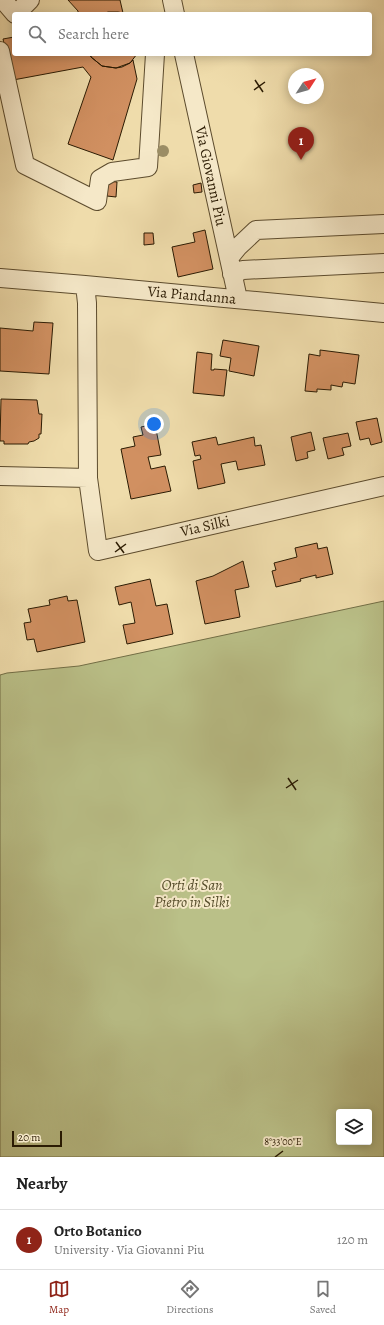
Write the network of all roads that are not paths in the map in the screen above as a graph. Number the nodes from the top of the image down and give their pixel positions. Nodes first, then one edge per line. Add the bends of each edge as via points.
1 (3, 0) edge
2 (30, 0) edge
3 (172, 0) edge
4 (13, 12) edge
5 (17, 12) edge
6 (175, 12) edge
7 (0, 51) edge
8 (155, 56) edge
9 (184, 56) edge
10 (384, 224) edge
11 (384, 263) edge
12 (231, 266) junction
13 (0, 278) edge
14 (85, 285) junction
15 (238, 299) junction
16 (384, 313) edge
17 (0, 476) edge
18 (88, 478) junction
19 (384, 486) edge

1 - 4 street
2 - 5 street
3 - 6 street
7 - 8 street via 25,165 97,202 100,179 112,172 148,167
9 - 12 street, Via Giovanni Piu
10 - 12 street via 256,230 238,247
11 - 12 street via 243,270
12 - 15 street, Via Giovanni Piu
13 - 14 street, Via Piandanna
14 - 15 street, Via Piandanna
14 - 18 street, Via Silki
15 - 16 street, Via Piandanna
17 - 18 street
18 - 19 street, Via Silki via 98,551

